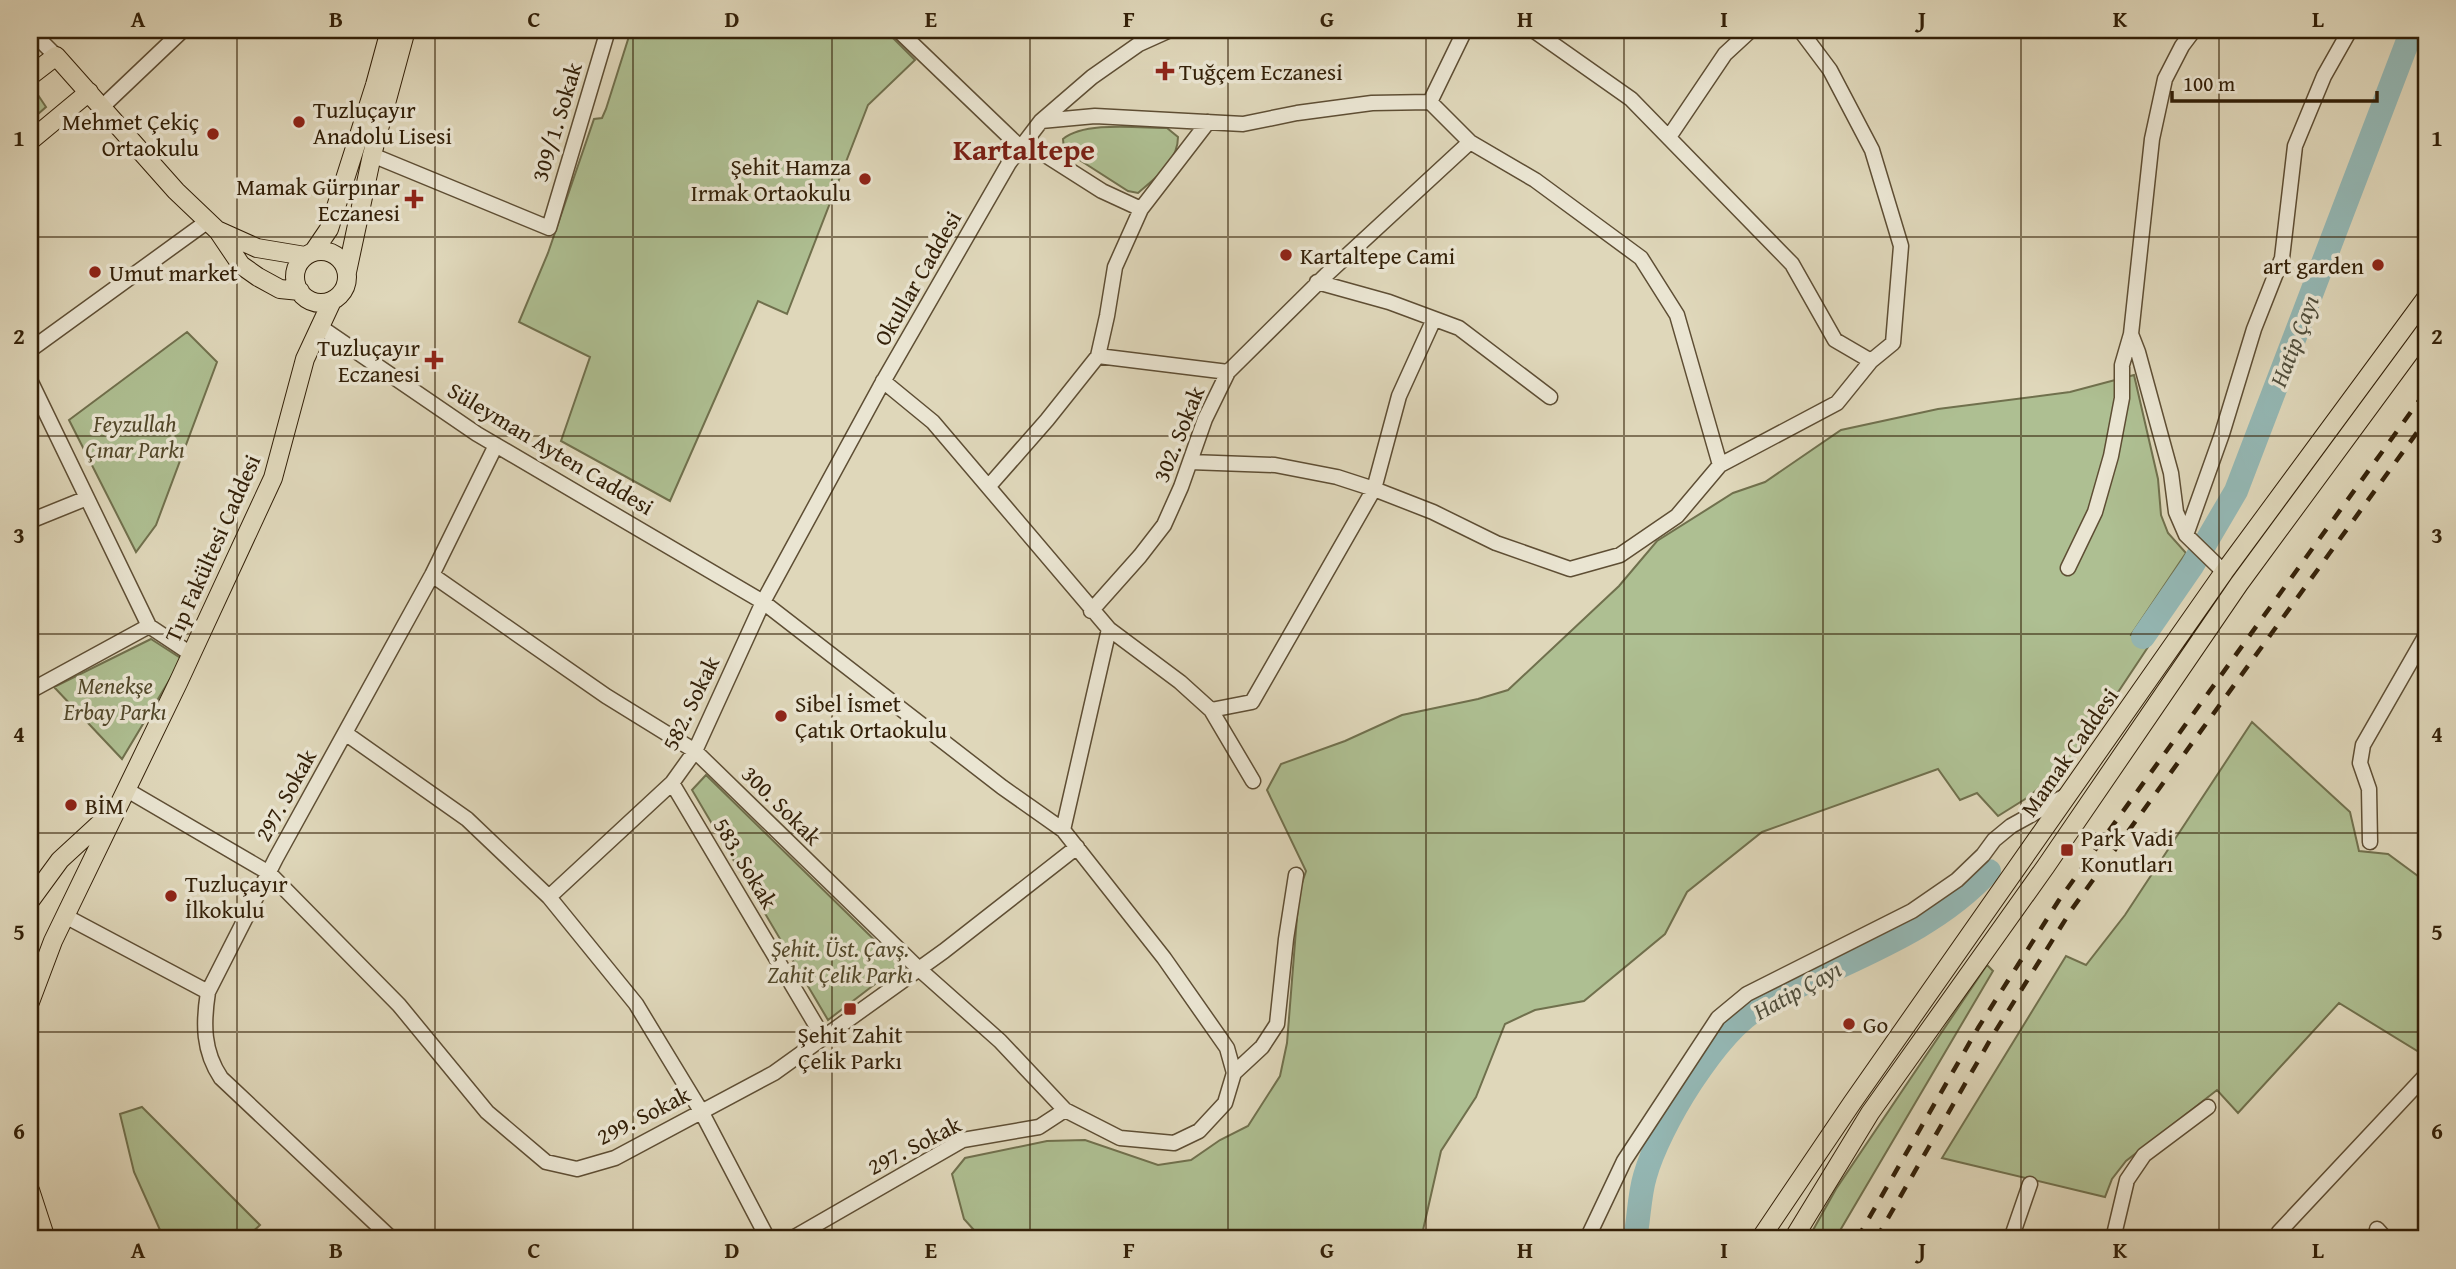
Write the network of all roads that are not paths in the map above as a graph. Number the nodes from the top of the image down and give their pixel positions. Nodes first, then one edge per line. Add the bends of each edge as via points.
1 (30, 30) edge
2 (183, 30) edge
3 (390, 30) edge
4 (406, 30) edge
5 (608, 30) edge
6 (898, 30) edge
7 (1170, 30) edge
8 (1465, 30) edge
9 (1533, 30) edge
10 (1751, 30) edge
11 (1800, 30) edge
12 (2194, 30) edge
13 (2350, 30) edge
14 (56, 56) junction
15 (30, 76) edge
16 (89, 92) junction
17 (1430, 102) junction
18 (102, 107) junction
19 (1041, 121) junction
20 (1208, 122) junction
21 (1669, 137) junction
22 (30, 141) edge
23 (1471, 142) junction
24 (1023, 145) junction
25 (372, 155) junction
26 (1141, 209) junction
27 (213, 226) junction
28 (310, 253) junction
29 (347, 272) junction
30 (1317, 282) junction
31 (300, 291) junction
32 (2426, 298) edge
33 (331, 301) junction
34 (1434, 319) junction
35 (319, 326) junction
36 (2426, 330) edge
37 (2131, 334) junction
38 (30, 350) edge
39 (1098, 356) junction
40 (1871, 361) junction
41 (1228, 372) junction
42 (30, 380) edge
43 (883, 381) junction
44 (1550, 397) dead end
45 (496, 445) junction
46 (1190, 462) junction
47 (1720, 465) junction
48 (989, 486) junction
49 (1374, 489) junction
50 (87, 499) junction
51 (30, 521) edge
52 (2190, 539) junction
53 (2068, 568) dead end
54 (2224, 572) junction
55 (432, 575) junction
56 (763, 602) junction
57 (1091, 611) junction
58 (149, 626) junction
59 (1109, 629) junction
60 (2426, 635) edge
61 (191, 654) junction
62 (30, 691) edge
63 (1211, 710) junction
64 (345, 733) junction
65 (695, 751) junction
66 (1253, 782) dead end
67 (672, 783) junction
68 (127, 790) junction
69 (2070, 793) junction
70 (117, 807) junction
71 (1063, 830) junction
72 (2370, 842) dead end
73 (1077, 847) junction
74 (270, 873) junction
75 (1296, 875) dead end
76 (549, 897) junction
77 (30, 901) edge
78 (65, 916) junction
79 (37, 963) edge
80 (919, 969) junction
81 (208, 992) junction
82 (30, 1002) edge
83 (823, 1037) junction
84 (1234, 1073) junction
85 (2426, 1075) edge
86 (2208, 1107) dead end
87 (1065, 1110) junction
88 (701, 1111) junction
89 (2030, 1184) dead end
90 (30, 1191) edge
91 (46, 1239) edge
92 (393, 1239) edge
93 (768, 1239) edge
94 (791, 1239) edge
95 (1587, 1239) edge
96 (1759, 1239) edge
97 (1793, 1239) edge
98 (2011, 1239) edge
99 (2113, 1239) edge
100 (2277, 1239) edge

1 - 14 street
2 - 18 street
3 - 28 main road via 329,229
4 - 25 main road
5 - 25 street, 309/1. Sokak via 549,228
6 - 24 street
7 - 19 street, Okullar Caddesi via 1139,44 1092,77
8 - 17 street
9 - 21 street via 1631,99
10 - 21 street via 1725,54
11 - 40 street via 1830,70 1872,150 1901,246 1893,343
12 - 37 street via 2165,79 2152,139
13 - 52 street via 2324,76 2295,146 2282,258 2254,329
14 - 15 main road
14 - 16 main road
16 - 18 main road
16 - 22 main road
17 - 20 street via 1372,103 1243,124
17 - 23 street
18 - 27 main road
19 - 20 street via 1095,116
19 - 24 street, Okullar Caddesi
20 - 26 street
21 - 40 street via 1792,264 1836,341
23 - 30 street, 302. Sokak
23 - 47 street via 1535,180 1641,258 1677,315
24 - 26 street
24 - 43 street, Okullar Caddesi
25 - 29 main road
26 - 39 street via 1115,267
27 - 28 main road via 257,248
27 - 31 main road via 241,265 280,289
27 - 38 street
28 - 29 main road via 324,250 337,255
28 - 31 main road via 296,271
29 - 33 main road via 342,292
30 - 34 street
30 - 41 street, 302. Sokak
31 - 33 main road via 314,301
32 - 54 main road, Mamak Caddesi
33 - 35 main road, Tıp Fakültesi Caddesi
34 - 44 street via 1459,328
34 - 49 street via 1399,396
35 - 45 street, Süleyman Ayten Caddesi
35 - 61 main road, Tıp Fakültesi Caddesi via 305,359 273,478
36 - 97 main road, Mamak Caddesi via 2239,584 1870,1113
37 - 52 street via 2171,472 2176,512
37 - 53 street via 2122,365 2122,398 2095,512
39 - 41 street
39 - 48 street
40 - 47 street via 1836,403
41 - 46 street, 302. Sokak
42 - 50 street
43 - 48 street via 933,422
43 - 56 street, Okullar Caddesi
45 - 55 street, 297. Sokak
45 - 56 street, Süleyman Ayten Caddesi
46 - 49 street via 1275,465
46 - 57 street, 302. Sokak via 1164,524
47 - 49 street via 1677,516 1620,555 1570,569 1496,543
48 - 57 street
49 - 63 street via 1252,702
50 - 51 street
50 - 58 street
52 - 54 street
54 - 69 main road, Mamak Caddesi
55 - 64 street, 297. Sokak
55 - 65 street, 300. Sokak via 606,696
56 - 65 street, 582. Sokak
56 - 71 street, Süleyman Ayten Caddesi
57 - 59 street
58 - 61 street
58 - 62 street
59 - 63 street
59 - 71 street
60 - 72 street via 2363,745 2360,763 2369,789
61 - 68 main road, Tıp Fakültesi Caddesi
63 - 66 street
64 - 74 street, 297. Sokak
64 - 76 street via 467,819
65 - 67 street, 582. Sokak
65 - 80 street, 300. Sokak
67 - 76 street, 582. Sokak
67 - 83 street, 583. Sokak
68 - 70 main road, Tıp Fakültesi Caddesi
68 - 74 street, 299. Sokak
69 - 95 street via 2011,826 1957,880 1912,911 1747,994 1717,1018 1624,1161
69 - 96 main road, Mamak Caddesi
70 - 77 main road via 60,860
70 - 78 main road
71 - 73 street, Süleyman Ayten Caddesi
73 - 80 street, 299. Sokak
73 - 84 street, Süleyman Ayten Caddesi via 1227,1048
74 - 81 street, 297. Sokak
74 - 88 street, 299. Sokak via 400,1005 486,1112 546,1162 577,1169 615,1158
75 - 84 street via 1277,1024 1262,1047
76 - 88 street via 636,1004
78 - 79 main road
78 - 81 street
79 - 82 main road
80 - 83 street, 299. Sokak
80 - 87 street, 300. Sokak via 1000,1041
81 - 92 street, 297. Sokak via 206,1045 221,1078
83 - 88 street, 299. Sokak via 774,1073
84 - 87 street, 300. Sokak via 1225,1103 1199,1131 1174,1143 1120,1138
85 - 100 street
86 - 99 street via 2144,1155 2127,1180
87 - 94 street, 297. Sokak via 1039,1128 963,1140
88 - 93 street
89 - 98 street
90 - 91 main road

